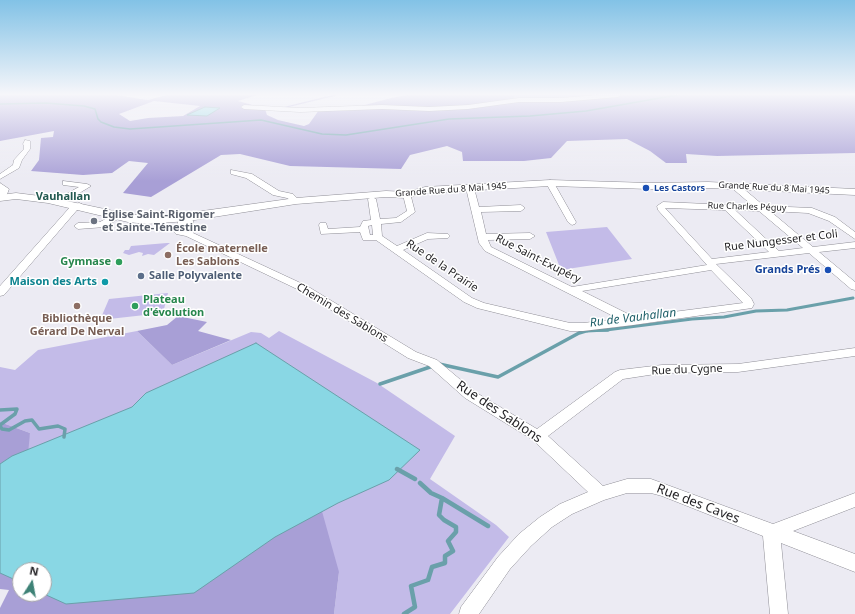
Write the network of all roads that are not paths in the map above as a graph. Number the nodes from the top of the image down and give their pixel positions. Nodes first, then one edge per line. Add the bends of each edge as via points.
1 (27, 140) dead end
2 (234, 172) dead end
3 (0, 177) edge
4 (66, 183) dead end
5 (550, 184) junction
6 (0, 185) edge
7 (735, 186) junction
8 (470, 188) junction
9 (855, 192) edge
10 (407, 195) junction
11 (1, 197) edge
12 (372, 199) dead end
13 (296, 201) junction
14 (58, 202) junction
15 (79, 206) junction
16 (726, 206) junction
17 (522, 208) dead end
18 (760, 208) junction
19 (476, 210) junction
20 (118, 216) junction
21 (186, 217) junction
22 (832, 219) junction
23 (376, 222) junction
24 (572, 222) dead end
25 (323, 225) dead end
26 (78, 226) dead end
27 (855, 228) edge
28 (364, 229) junction
29 (445, 236) dead end
30 (530, 236) dead end
31 (855, 236) edge
32 (378, 237) junction
33 (483, 237) junction
34 (855, 245) edge
35 (396, 250) junction
36 (810, 250) junction
37 (777, 254) junction
38 (712, 265) junction
39 (855, 288) edge
40 (571, 290) junction
41 (0, 293) edge
42 (634, 321) junction
43 (855, 352) edge
44 (435, 365) joint
45 (538, 436) junction
46 (601, 494) junction
47 (855, 500) edge
48 (771, 532) junction
49 (855, 563) edge
50 (468, 614) edge
51 (778, 614) edge

1 - 3 street via 27,149 16,166
2 - 13 street via 249,176 276,193 290,196
4 - 14 street via 87,186
5 - 7 main road, Grande Rue du 8 Mai 1945
5 - 8 main road, Grande Rue du 8 Mai 1945
5 - 24 street
6 - 11 street via 5,189
7 - 9 main road, Grande Rue du 8 Mai 1945
7 - 18 street
8 - 10 main road, Grande Rue du 8 Mai 1945 via 425,190
8 - 19 street, Rue Saint-Exupéry
10 - 13 main road, Grande Rue du 8 Mai 1945 via 388,194
10 - 23 street via 411,210 409,214 398,220
11 - 14 main road, Grande Rue du 8 Mai 1945 via 29,197
12 - 23 street
13 - 21 main road, Grande Rue du 8 Mai 1945
14 - 15 main road, Grande Rue du 8 Mai 1945
15 - 20 main road, Grande Rue du 8 Mai 1945
15 - 41 street via 74,208
16 - 18 street, Rue Charles Péguy
16 - 37 street
16 - 38 street, Rue Charles Péguy via 661,206
17 - 19 street
18 - 22 street, Rue Charles Péguy via 809,210
18 - 36 street
19 - 33 street, Rue Saint-Exupéry
20 - 21 main road, Grande Rue du 8 Mai 1945 via 147,220
20 - 26 street via 102,225
21 - 44 street, Chemin des Sablons via 190,230 186,233 303,288 412,355
22 - 27 street, Rue Charles Péguy
22 - 31 street, Rue Charles Péguy
23 - 28 street via 366,223
23 - 32 street
25 - 28 street via 324,232
28 - 32 street, Rue de la Prairie via 366,238
29 - 35 street via 427,236
30 - 33 street
32 - 35 street, Rue de la Prairie
33 - 40 street, Rue Saint-Exupéry via 488,249 494,253
34 - 36 street, Rue Nungesser et Coli
35 - 42 street, Rue de la Prairie via 468,300 481,306 570,327
36 - 37 street, Rue Nungesser et Coli
36 - 39 street
37 - 38 street, Rue Nungesser et Coli
38 - 40 street, Rue Nungesser et Coli
38 - 42 street, Rue de la Prairie via 747,300 748,306
40 - 42 street, Rue Saint-Exupéry
43 - 45 street, Rue du Cygne via 738,368 662,369 620,375
44 - 45 street, Rue des Sablons via 489,407
45 - 46 street, Rue des Sablons
46 - 48 street, Rue des Caves via 627,486 651,486
46 - 50 street, Rue des Caves via 566,508 525,540 504,563
47 - 48 street
48 - 49 street, Rue des Caves
48 - 51 street

